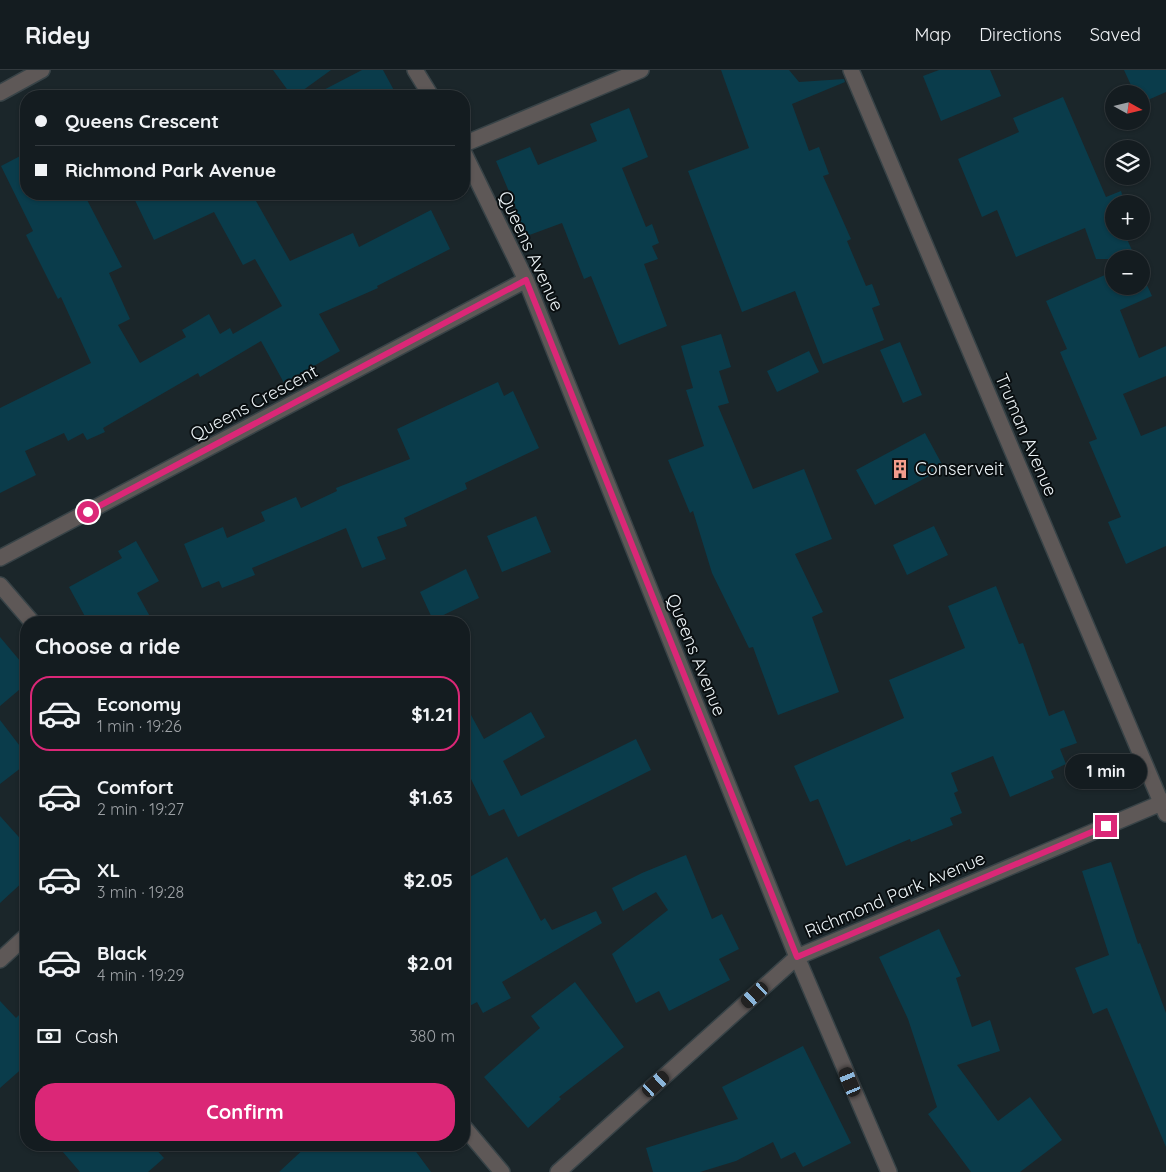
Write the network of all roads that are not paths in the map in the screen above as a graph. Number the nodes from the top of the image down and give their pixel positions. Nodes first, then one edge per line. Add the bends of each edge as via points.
1 (42, 70) edge
2 (415, 70) edge
3 (641, 70) edge
4 (851, 70) edge
5 (427, 90) edge
6 (0, 93) edge
7 (470, 141) edge
8 (470, 165) edge
9 (526, 280) junction
10 (0, 558) edge
11 (0, 585) edge
12 (27, 616) edge
13 (1164, 806) edge
14 (20, 942) edge
15 (797, 957) junction
16 (0, 960) edge
17 (470, 1134) edge
18 (502, 1172) edge
19 (558, 1172) edge
20 (889, 1172) edge

1 - 6 street
2 - 5 street
3 - 7 street
4 - 13 street, Truman Avenue
8 - 9 street, Queens Avenue
9 - 10 street, Queens Crescent
9 - 15 street, Queens Avenue
11 - 12 street
13 - 15 street, Richmond Park Avenue
14 - 16 street
15 - 19 street, Richmond Park Avenue
15 - 20 street, Queens Avenue
17 - 18 street

